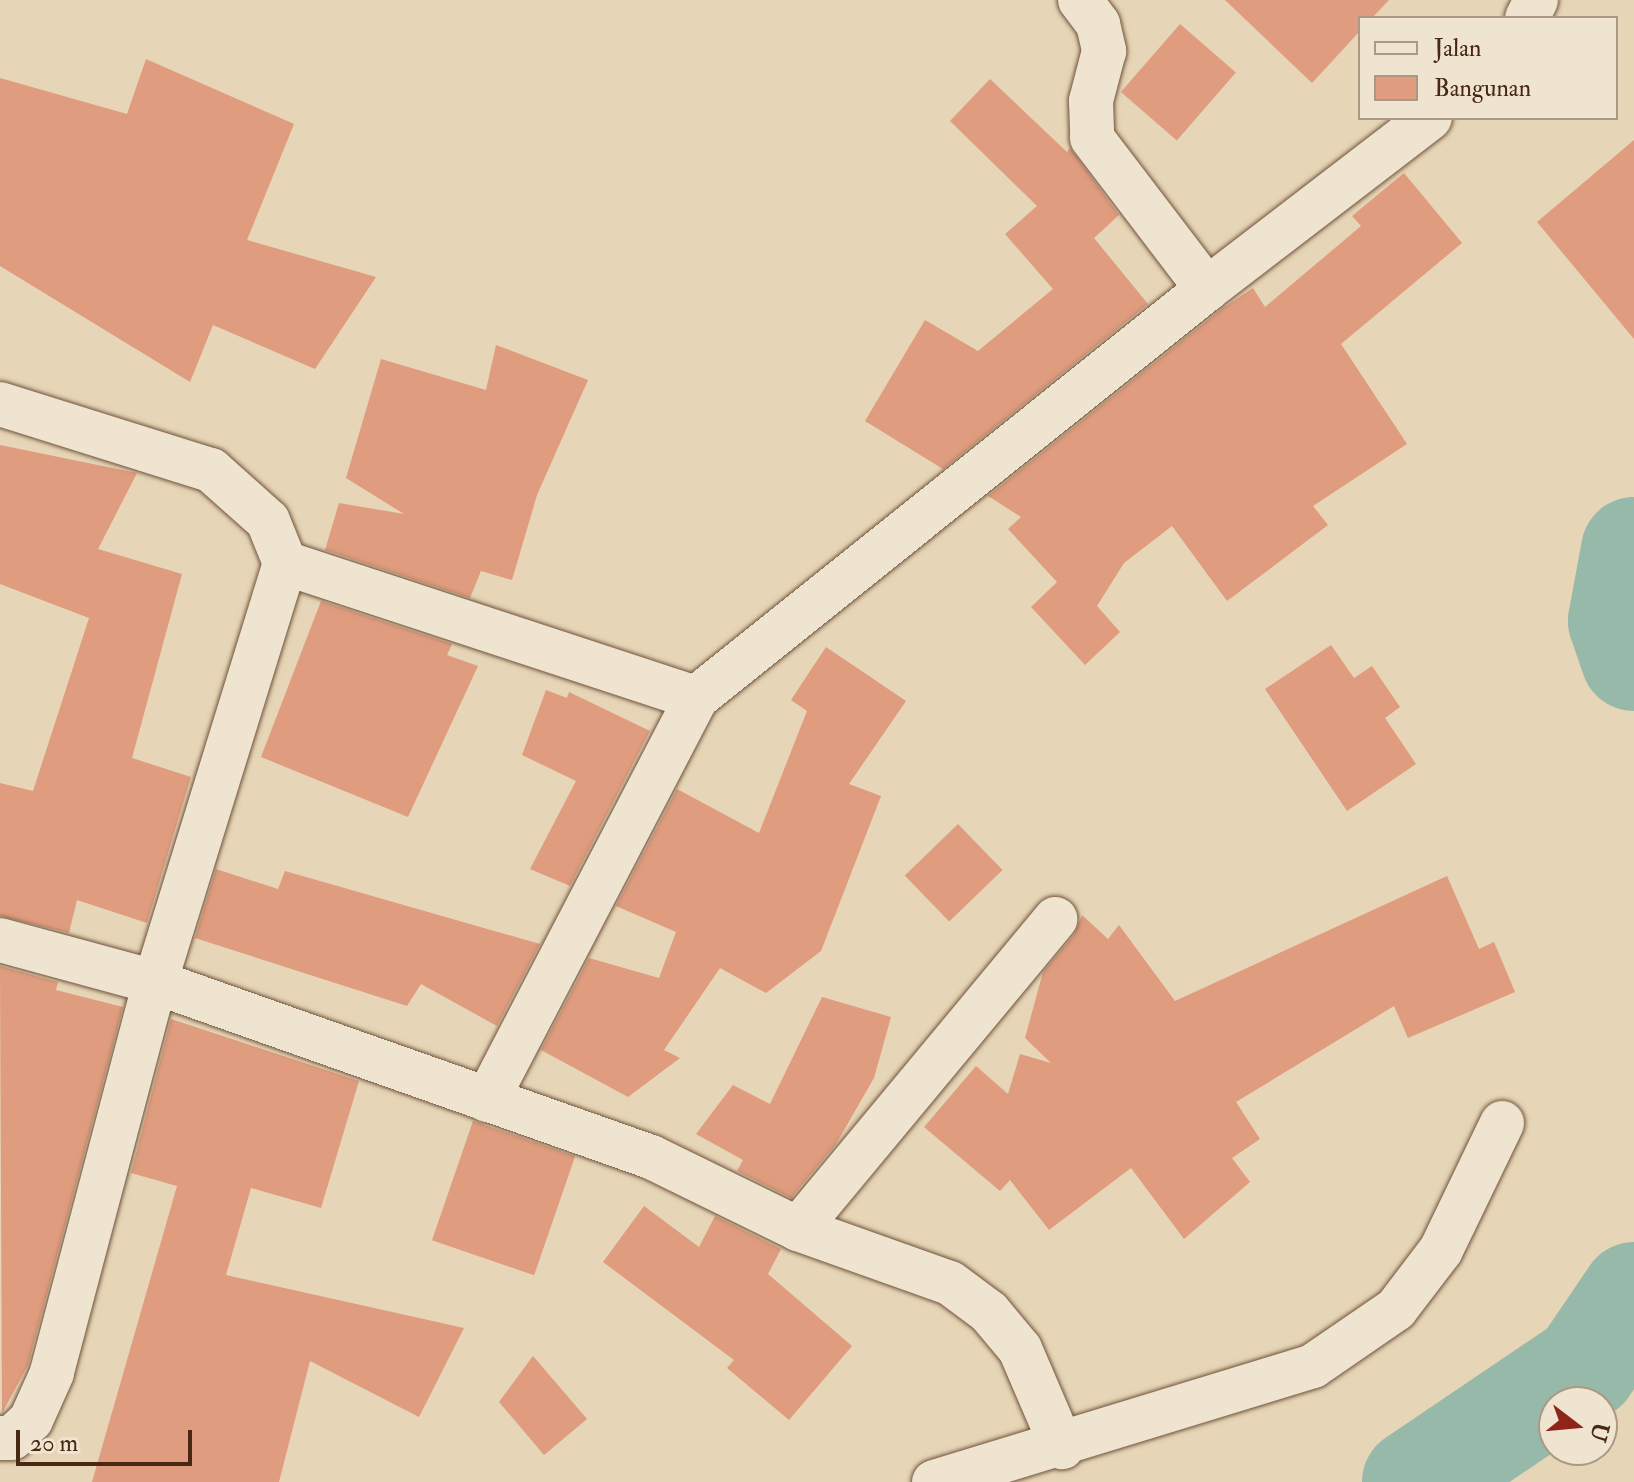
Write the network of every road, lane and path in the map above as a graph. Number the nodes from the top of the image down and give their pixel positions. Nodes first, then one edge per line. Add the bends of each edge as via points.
1 (1080, 0) edge
2 (1427, 120) edge
3 (1207, 289) junction
4 (0, 404) edge
5 (285, 563) junction
6 (696, 698) junction
7 (1055, 919) dead end
8 (0, 940) edge
9 (155, 982) junction
10 (487, 1100) junction
11 (1502, 1123) dead end
12 (798, 1229) junction
13 (0, 1438) edge
14 (1062, 1447) junction
15 (934, 1482) edge

1 - 3 street via 1098,24 1104,51 1091,101 1092,138
2 - 3 street
3 - 6 street
4 - 5 street via 211,470 268,521
5 - 6 street
5 - 9 street
6 - 10 street
7 - 12 street
8 - 9 street
9 - 10 street
9 - 13 street via 52,1373 31,1420 12,1438
10 - 12 street via 651,1157
11 - 14 street via 1441,1250 1396,1309 1313,1366
12 - 14 street via 950,1283 989,1312 1020,1349
14 - 15 street

